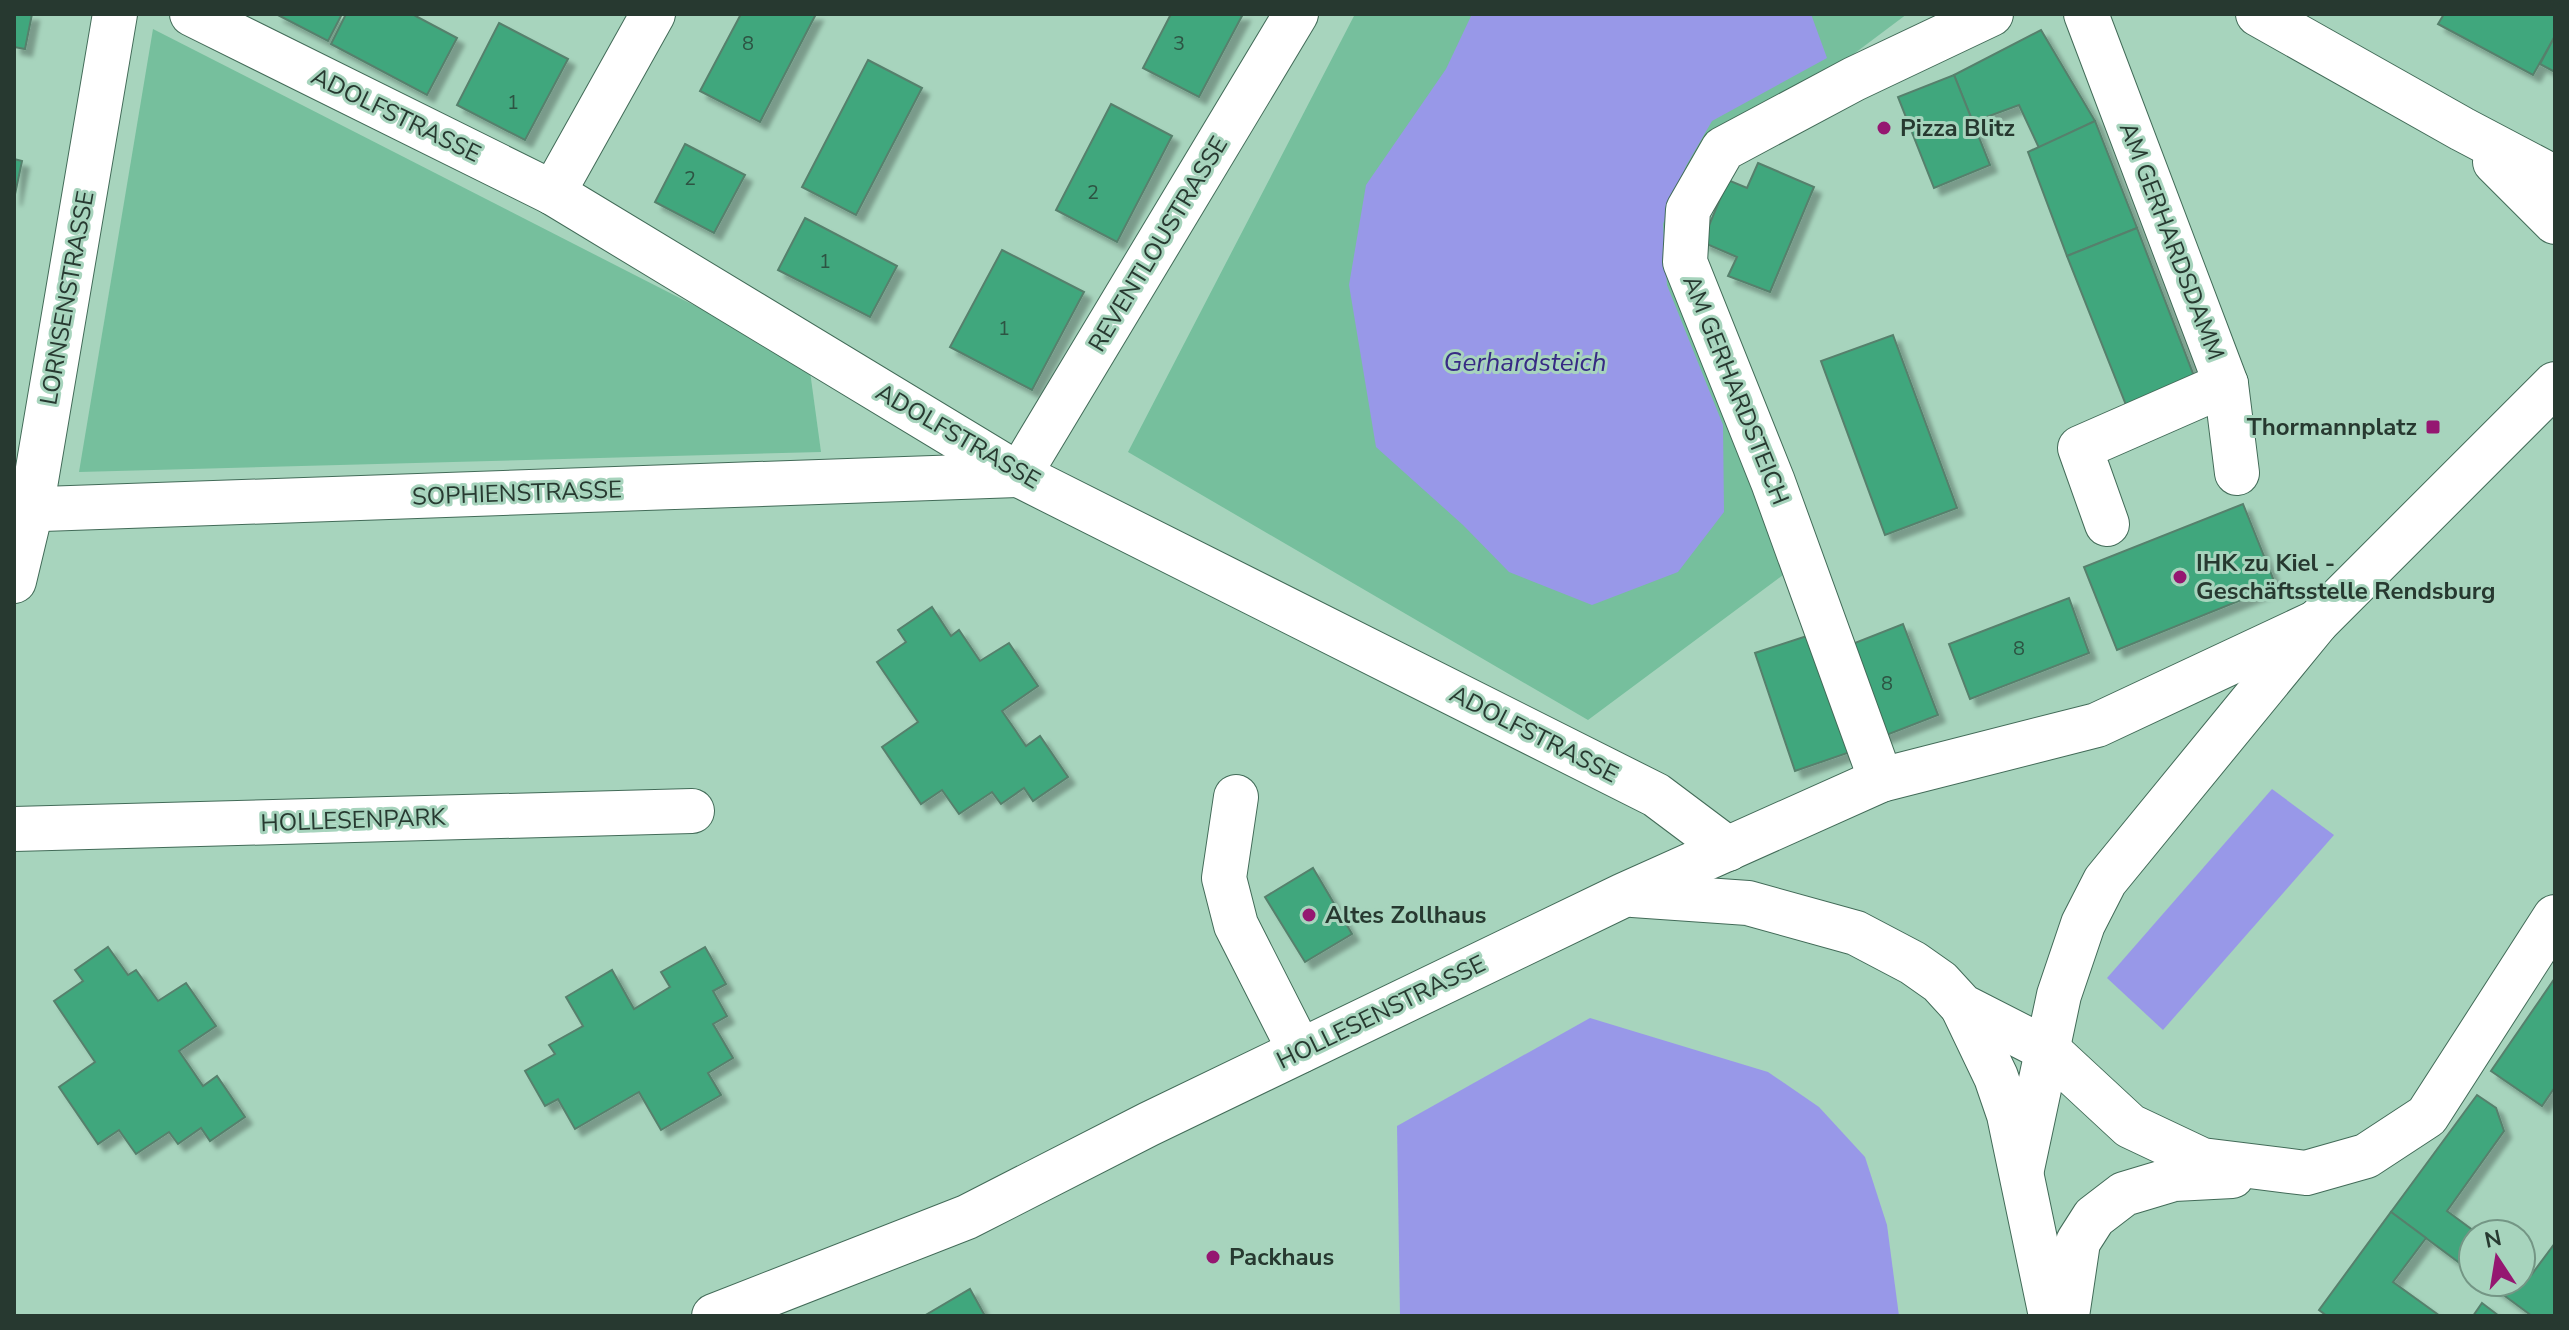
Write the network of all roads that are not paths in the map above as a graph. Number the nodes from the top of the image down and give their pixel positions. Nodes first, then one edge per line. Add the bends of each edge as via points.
1 (115, 14) edge
2 (192, 14) edge
3 (653, 14) edge
4 (1296, 14) edge
5 (1991, 14) edge
6 (2086, 14) edge
7 (2258, 14) edge
8 (2462, 129) junction
9 (2555, 178) edge
10 (553, 193) junction
11 (2555, 222) edge
12 (2226, 384) junction
13 (2555, 384) edge
14 (2237, 473) dead end
15 (1019, 475) junction
16 (22, 510) edge
17 (2107, 524) dead end
18 (14, 581) edge
19 (2317, 622) junction
20 (1881, 780) junction
21 (1236, 797) dead end
22 (692, 811) dead end
23 (14, 829) edge
24 (1728, 849) junction
25 (1624, 895) junction
26 (2555, 917) edge
27 (1962, 1006) junction
28 (2048, 1050) junction
29 (1300, 1051) junction
30 (2022, 1169) junction
31 (2306, 1173) junction
32 (714, 1316) edge
33 (2051, 1316) edge
34 (2067, 1316) edge

1 - 16 street, LORNSENSTRASSE
2 - 10 street, ADOLFSTRASSE
3 - 10 street
4 - 15 street, REVENTLOUSTRASSE
5 - 20 street, AM GERHARDSTEICH via 1723,149 1688,210 1685,262 1810,581
6 - 12 street, AM GERHARDSDAMM
7 - 8 street
8 - 9 street
8 - 11 street
10 - 15 street, ADOLFSTRASSE
12 - 14 street, AM GERHARDSDAMM
12 - 17 street via 2080,448
13 - 19 street
15 - 16 street, SOPHIENSTRASSE
15 - 24 street, ADOLFSTRASSE via 1656,795
16 - 18 street, LORNSENSTRASSE
19 - 20 street via 2097,725
19 - 28 street via 2105,881 2073,952
20 - 24 street
21 - 29 street via 1224,878 1236,925
22 - 23 street, HOLLESENPARK
24 - 25 street
25 - 27 street, HOLLESENSTRASSE via 1748,903 1856,933 1913,963
25 - 29 street, HOLLESENSTRASSE
26 - 31 street via 2427,1116 2366,1156
27 - 28 street, HOLLESENSTRASSE
27 - 30 street via 1996,1077
28 - 30 street
28 - 31 street, HOLLESENSTRASSE via 2130,1126 2202,1160
29 - 32 street, HOLLESENSTRASSE via 967,1217
30 - 33 street
31 - 34 street via 2174,1179 2124,1194 2094,1217 2078,1242

